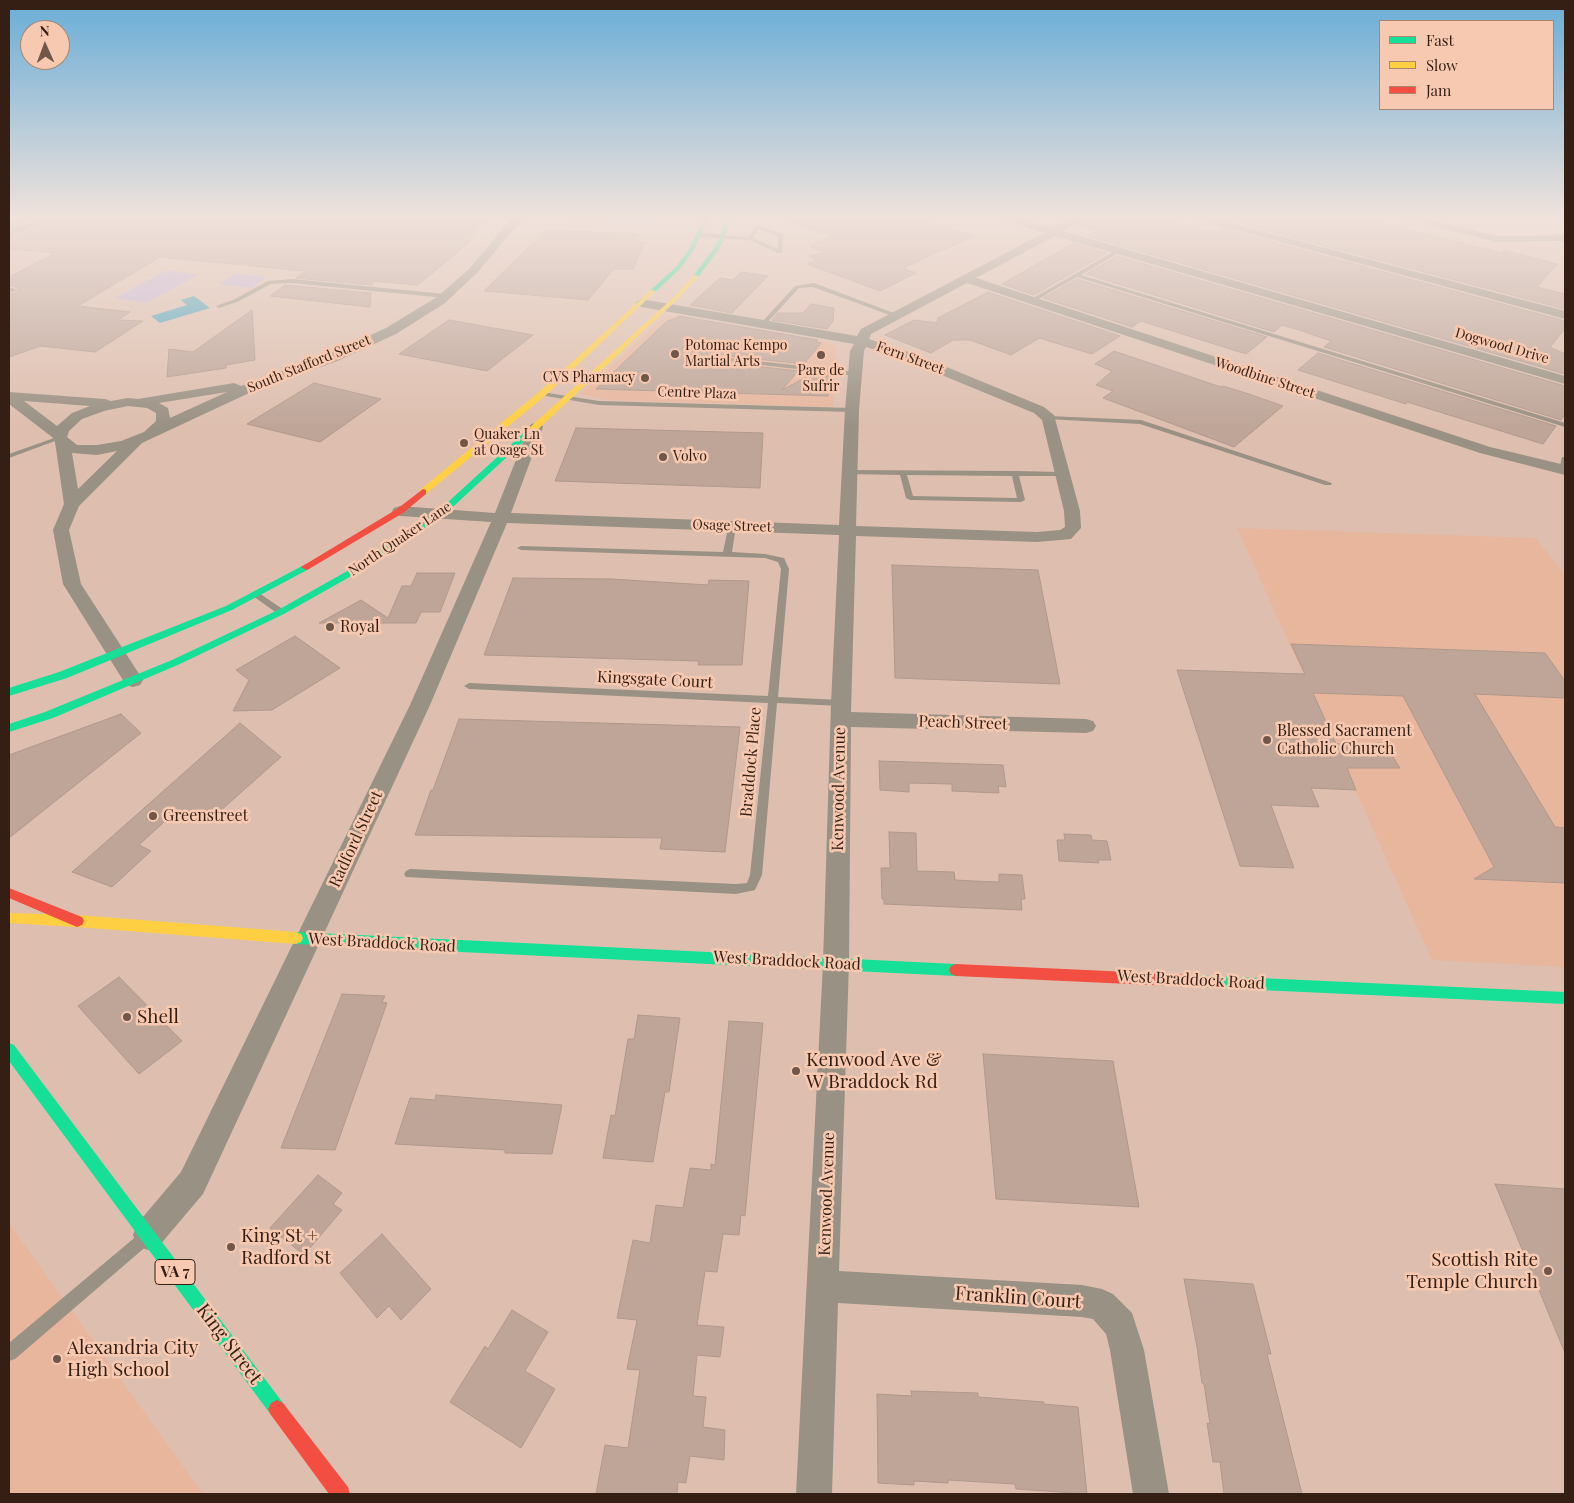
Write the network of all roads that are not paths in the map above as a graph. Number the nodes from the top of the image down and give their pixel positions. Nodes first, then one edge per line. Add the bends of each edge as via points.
1 (259, 286) edge
2 (344, 286) edge
3 (456, 286) edge
4 (659, 286) edge
5 (686, 286) edge
6 (804, 286) edge
7 (817, 286) edge
8 (953, 286) edge
9 (988, 286) edge
10 (1056, 286) edge
11 (1112, 286) edge
12 (1240, 286) edge
13 (1456, 286) edge
14 (445, 296) junction
15 (1031, 300) junction
16 (640, 304) junction
17 (219, 306) dead end
18 (666, 308) junction
19 (1565, 315) edge
20 (897, 316) junction
21 (763, 324) junction
22 (861, 341) junction
23 (730, 360) dead end
24 (856, 374) junction
25 (1565, 380) edge
26 (257, 384) junction
27 (542, 394) junction
28 (9, 396) edge
29 (567, 399) junction
30 (137, 403) junction
31 (118, 404) junction
32 (852, 410) junction
33 (1049, 418) junction
34 (1565, 425) edge
35 (536, 427) junction
36 (145, 436) junction
37 (60, 438) junction
38 (9, 456) edge
39 (1565, 466) edge
40 (850, 472) junction
41 (903, 472) junction
42 (1014, 473) junction
43 (1062, 474) junction
44 (1328, 483) dead end
45 (72, 504) junction
46 (400, 511) junction
47 (439, 515) junction
48 (501, 518) junction
49 (732, 526) junction
50 (848, 530) junction
51 (521, 548) dead end
52 (727, 555) junction
53 (256, 594) junction
54 (281, 612) junction
55 (118, 654) junction
56 (133, 680) junction
57 (469, 686) dead end
58 (9, 692) edge
59 (772, 700) junction
60 (841, 711) junction
61 (1086, 726) dead end
62 (9, 728) edge
63 (410, 874) dead end
64 (9, 893) edge
65 (9, 918) edge
66 (77, 921) junction
67 (309, 939) junction
68 (836, 963) junction
69 (1565, 998) edge
70 (9, 1050) edge
71 (148, 1235) junction
72 (824, 1286) junction
73 (9, 1353) edge
74 (341, 1494) edge
75 (814, 1494) edge
76 (1151, 1494) edge

1 - 17 lane via 235,301
2 - 14 lane
3 - 14 street, South Stafford Street
4 - 16 main road, North Quaker Lane
5 - 18 main road, North Quaker Lane
6 - 21 lane via 797,287
7 - 20 lane
8 - 20 street
9 - 15 street, Woodbine Street
10 - 15 lane
11 - 34 lane
12 - 25 street, Dogwood Drive
13 - 19 street
14 - 26 street, South Stafford Street via 391,331 330,359
15 - 39 street, Woodbine Street via 1485,450
16 - 18 street, Fern Street
16 - 27 main road, North Quaker Lane
18 - 21 street, Fern Street
18 - 29 main road, North Quaker Lane
20 - 22 street via 866,332
21 - 22 street, Fern Street
22 - 24 street, Kenwood Avenue
22 - 33 street, Fern Street via 1005,395
23 - 24 lane
24 - 32 street, Kenwood Avenue
26 - 30 street
26 - 36 street, South Stafford Street
27 - 29 lane, Centre Plaza
27 - 46 main road, North Quaker Lane
28 - 31 street
28 - 37 street
29 - 32 lane, Centre Plaza
29 - 35 main road, North Quaker Lane
30 - 31 street
30 - 36 street via 150,404 163,411 163,422
31 - 37 street via 77,416 62,429
32 - 40 street, Kenwood Avenue
33 - 43 street
33 - 44 lane via 1141,422
35 - 47 main road, North Quaker Lane
35 - 48 street, Radford Street
36 - 37 street via 125,445 97,450 73,449
36 - 45 street, South Stafford Street
37 - 38 lane
37 - 45 street
40 - 41 lane
40 - 50 street, Kenwood Avenue
41 - 42 lane
41 - 42 lane via 910,498 1021,500
42 - 43 lane
43 - 50 street, Osage Street via 1073,528 1065,535 1037,537
45 - 55 street via 61,530 72,584
46 - 47 street, Osage Street
46 - 53 main road, North Quaker Lane
47 - 48 street, Osage Street
47 - 54 main road, North Quaker Lane via 360,567
48 - 49 street, Osage Street
48 - 67 street, Radford Street via 420,705
49 - 50 street, Osage Street
49 - 52 lane
50 - 60 street, Kenwood Avenue
51 - 52 lane, Braddock Place
52 - 59 lane, Braddock Place via 776,558 781,560 785,569
53 - 54 lane
53 - 55 main road, North Quaker Lane
54 - 56 main road, North Quaker Lane via 224,641
55 - 56 street
55 - 58 main road, North Quaker Lane
56 - 62 main road, North Quaker Lane
57 - 59 lane, Kingsgate Court
59 - 60 lane, Kingsgate Court
59 - 63 lane, Braddock Place via 756,875 751,887 736,889
60 - 61 street, Peach Street
60 - 68 street, Kenwood Avenue
64 - 66 main road
65 - 66 main road, West Braddock Road
66 - 67 main road, West Braddock Road
67 - 68 main road, West Braddock Road
67 - 71 street, Radford Street via 192,1183
68 - 69 main road, West Braddock Road
68 - 72 street, Kenwood Avenue
70 - 71 main road, King Street / VA 7
71 - 73 lane
71 - 74 main road, King Street / VA 7
72 - 75 street, Kenwood Avenue
72 - 76 street, Franklin Court via 1082,1301 1102,1305 1120,1325 1127,1350

